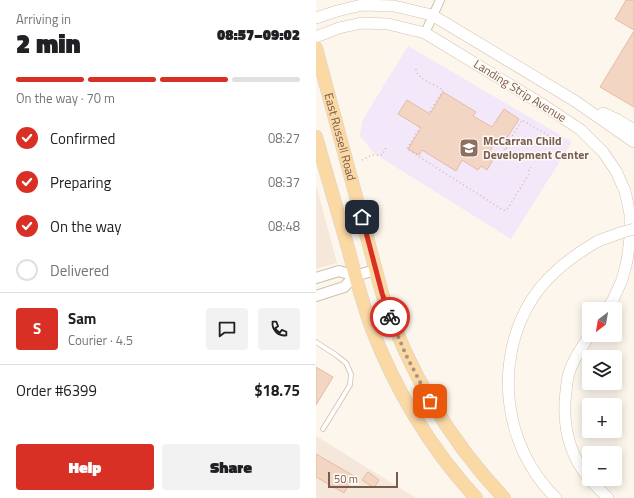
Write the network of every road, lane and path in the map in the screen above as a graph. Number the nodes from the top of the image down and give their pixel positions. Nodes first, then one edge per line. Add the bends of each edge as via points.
1 (440, 0) edge
2 (432, 15) junction
3 (316, 18) edge
4 (425, 33) junction
5 (316, 37) edge
6 (316, 48) edge
7 (416, 69) dead end
8 (575, 101) junction
9 (429, 113) dead end
10 (420, 127) dead end
11 (634, 130) edge
12 (549, 136) dead end
13 (316, 137) edge
14 (634, 142) edge
15 (387, 146) dead end
16 (505, 148) junction
17 (502, 153) dead end
18 (516, 154) dead end
19 (362, 160) dead end
20 (531, 167) dead end
21 (634, 229) edge
22 (375, 270) junction
23 (355, 276) junction
24 (316, 278) edge
25 (316, 296) edge
26 (612, 302) edge
27 (316, 342) edge
28 (585, 342) edge
29 (323, 428) dead end
30 (582, 468) edge
31 (596, 486) edge
32 (476, 498) edge
33 (504, 498) edge
34 (556, 498) edge
35 (608, 498) edge

1 - 2 street
2 - 3 main road, Landing Strip Avenue via 394,6 362,5
2 - 4 street
2 - 8 main road, Landing Strip Avenue
4 - 5 main road, Landing Strip Avenue via 388,24 362,23
4 - 26 main road, Landing Strip Avenue via 581,130 603,152 625,191 630,214 627,261
6 - 22 main road, East Russell Road
7 - 9 path via 421,77 443,90
8 - 11 main road
8 - 14 main road
10 - 20 path via 407,149 503,210 508,208
12 - 16 path via 522,120
13 - 23 main road, East Russell Road
15 - 19 path via 382,155 372,155
16 - 17 path
16 - 18 path
21 - 34 main road, bridge via 598,241 579,252 553,274 532,299 513,345 508,393 517,437 534,472
22 - 23 street
22 - 33 main road, East Russell Road via 389,316 430,401 457,442
23 - 24 street via 339,271
23 - 25 street via 344,287
23 - 32 main road, East Russell Road via 373,329 399,387 431,442
27 - 29 lane via 346,363 351,374 350,385
28 - 30 main road via 568,374 564,404 570,446
31 - 35 main road

